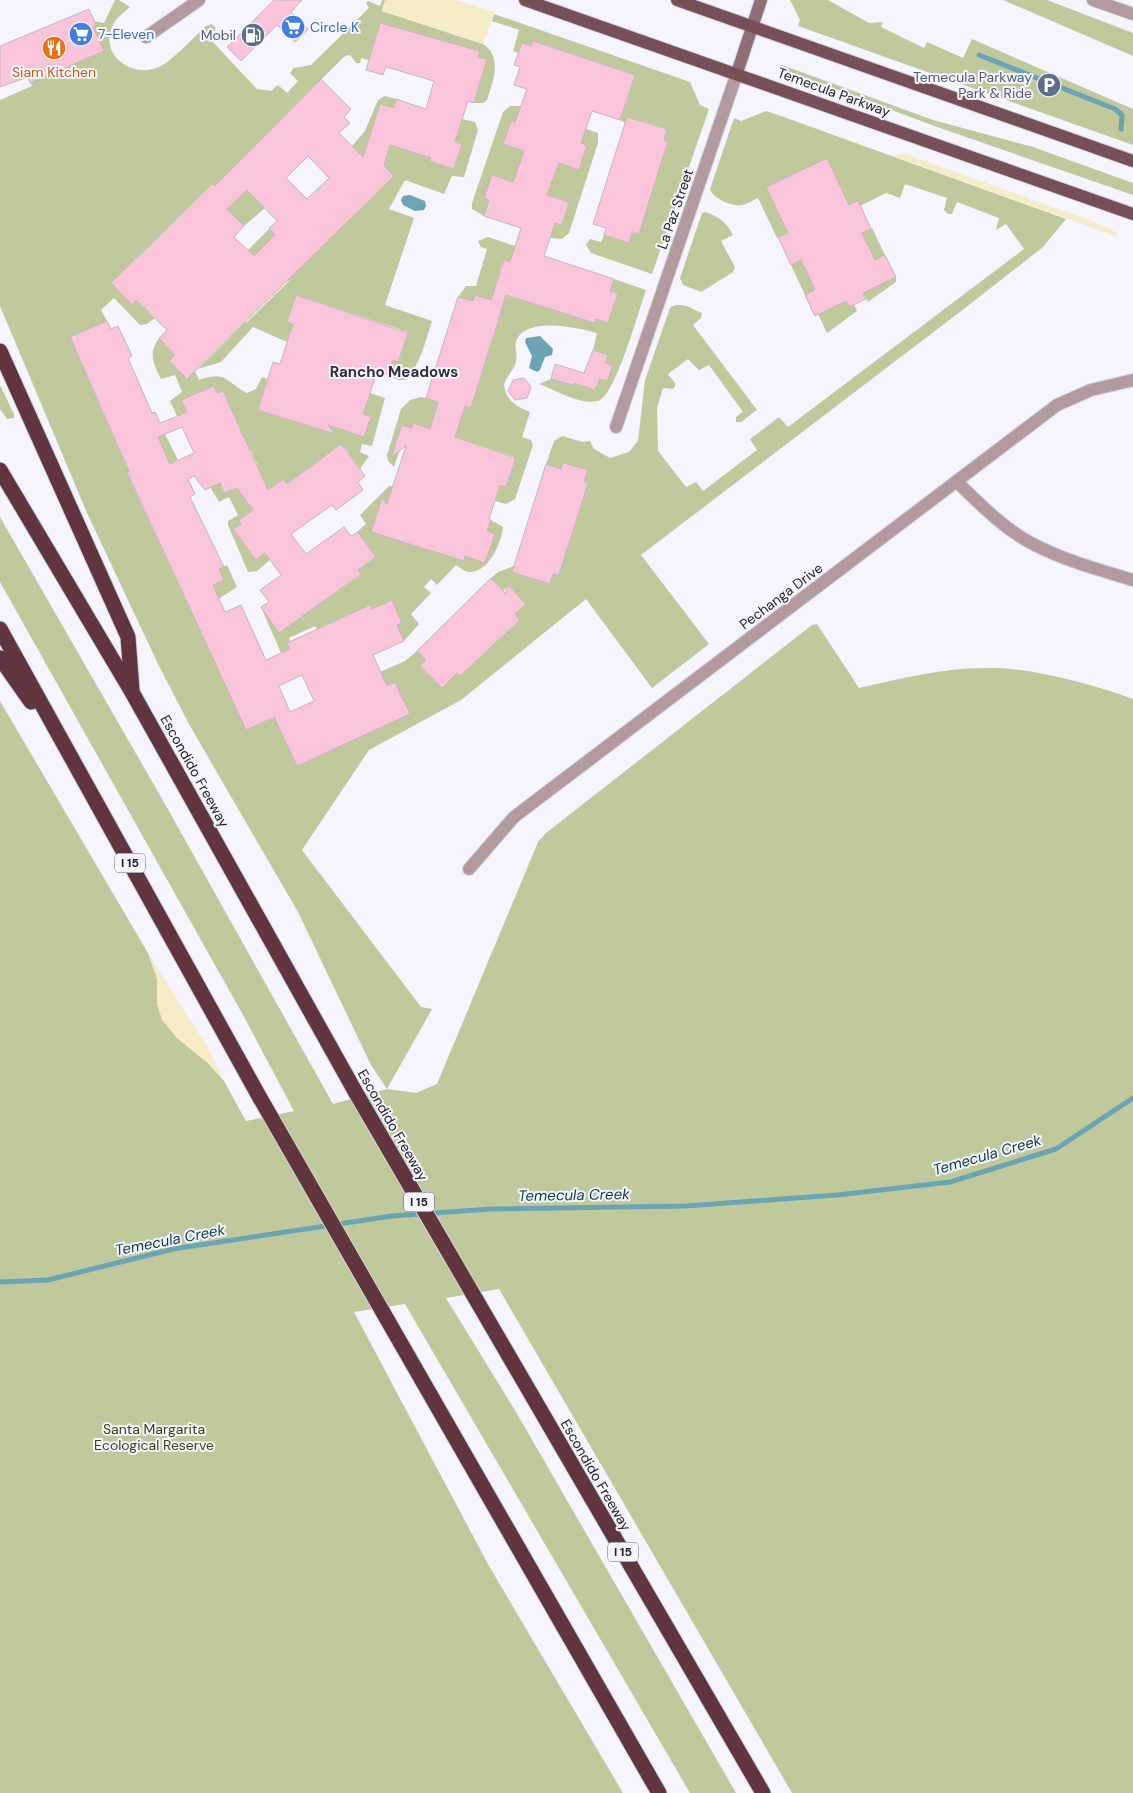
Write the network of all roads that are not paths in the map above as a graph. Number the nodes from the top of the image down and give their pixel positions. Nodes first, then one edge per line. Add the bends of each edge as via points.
1 (199, 0) edge
2 (525, 0) edge
3 (677, 0) edge
4 (761, 0) edge
5 (1094, 0) edge
6 (1133, 14) edge
7 (752, 26) junction
8 (146, 38) dead end
9 (737, 73) junction
10 (1133, 161) edge
11 (1133, 214) edge
12 (0, 351) edge
13 (1133, 380) edge
14 (616, 427) dead end
15 (0, 470) edge
16 (957, 482) junction
17 (1133, 580) edge
18 (0, 629) edge
19 (0, 658) edge
20 (133, 694) junction
21 (77, 767) junction
22 (469, 869) dead end
23 (660, 1793) edge
24 (763, 1793) edge

1 - 8 street
2 - 9 main road, Temecula Parkway
3 - 7 main road
4 - 7 main road, La Paz Street
5 - 6 street
7 - 9 main road, La Paz Street
7 - 10 main road
9 - 11 main road, Temecula Parkway
9 - 14 street, La Paz Street
12 - 20 highway via 128,637
13 - 16 street, Pechanga Drive via 1090,390 1058,405
15 - 20 highway, Escondido Freeway / I 15
16 - 17 street via 986,511 1030,543 1097,570
16 - 22 street, Pechanga Drive via 514,817
18 - 21 highway, I 15
19 - 21 highway
20 - 24 highway, Escondido Freeway / I 15 via 356,1093
21 - 23 highway, I 15 via 260,1098

